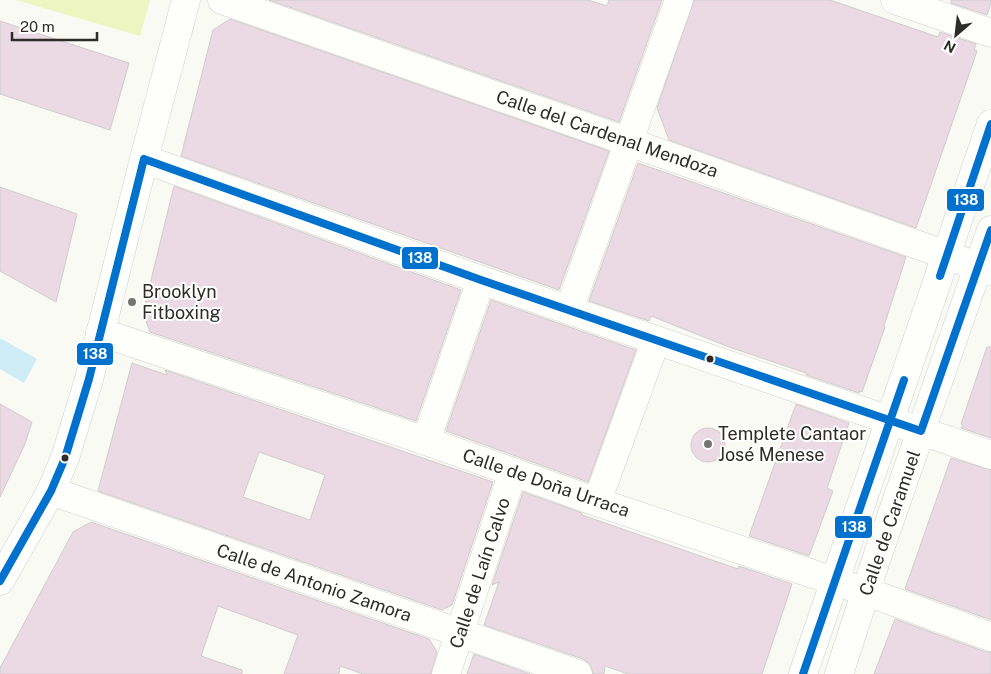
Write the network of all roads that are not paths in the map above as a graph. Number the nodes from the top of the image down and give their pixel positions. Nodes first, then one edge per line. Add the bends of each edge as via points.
1 (186, 0) edge
2 (222, 0) edge
3 (679, 0) edge
4 (895, 0) edge
5 (991, 33) edge
6 (991, 124) edge
7 (629, 142) junction
8 (144, 159) junction
9 (991, 230) edge
10 (947, 254) junction
11 (984, 269) edge
12 (481, 280) junction
13 (569, 310) junction
14 (100, 332) junction
15 (656, 340) junction
16 (890, 421) junction
17 (921, 431) junction
18 (426, 441) junction
19 (991, 455) edge
20 (513, 472) junction
21 (51, 491) junction
22 (597, 502) junction
23 (0, 581) edge
24 (835, 582) junction
25 (867, 592) junction
26 (460, 634) junction
27 (991, 637) edge
28 (446, 674) edge
29 (578, 674) edge
30 (804, 674) edge
31 (839, 674) edge

1 - 8 street
2 - 7 street, Calle del Cardenal Mendoza
3 - 7 street
4 - 5 street
6 - 10 street, Calle de Caramuel
7 - 10 street, Calle del Cardenal Mendoza
7 - 13 street
8 - 12 street
8 - 14 street
9 - 11 street, Calle de Caramuel
10 - 11 street, Calle del Cardenal Mendoza
10 - 16 street, Calle de Caramuel
11 - 17 street, Calle de Caramuel
12 - 13 street
12 - 18 street
13 - 15 street
14 - 18 street, Calle de Doña Urraca
14 - 21 street via 84,397
15 - 16 street
15 - 22 street
16 - 17 street
16 - 24 street, Calle de Caramuel
17 - 19 street
17 - 25 street, Calle de Caramuel
18 - 20 street, Calle de Doña Urraca
20 - 22 street, Calle de Doña Urraca
20 - 26 street, Calle de Laín Calvo
21 - 23 street
21 - 26 street, Calle de Antonio Zamora
22 - 24 street, Calle de Doña Urraca
24 - 25 street, Calle de Doña Urraca
24 - 30 street, Calle de Caramuel
25 - 27 street, Calle de Doña Urraca
25 - 31 street, Calle de Caramuel
26 - 28 street, Calle de Laín Calvo
26 - 29 street, Calle de Antonio Zamora

